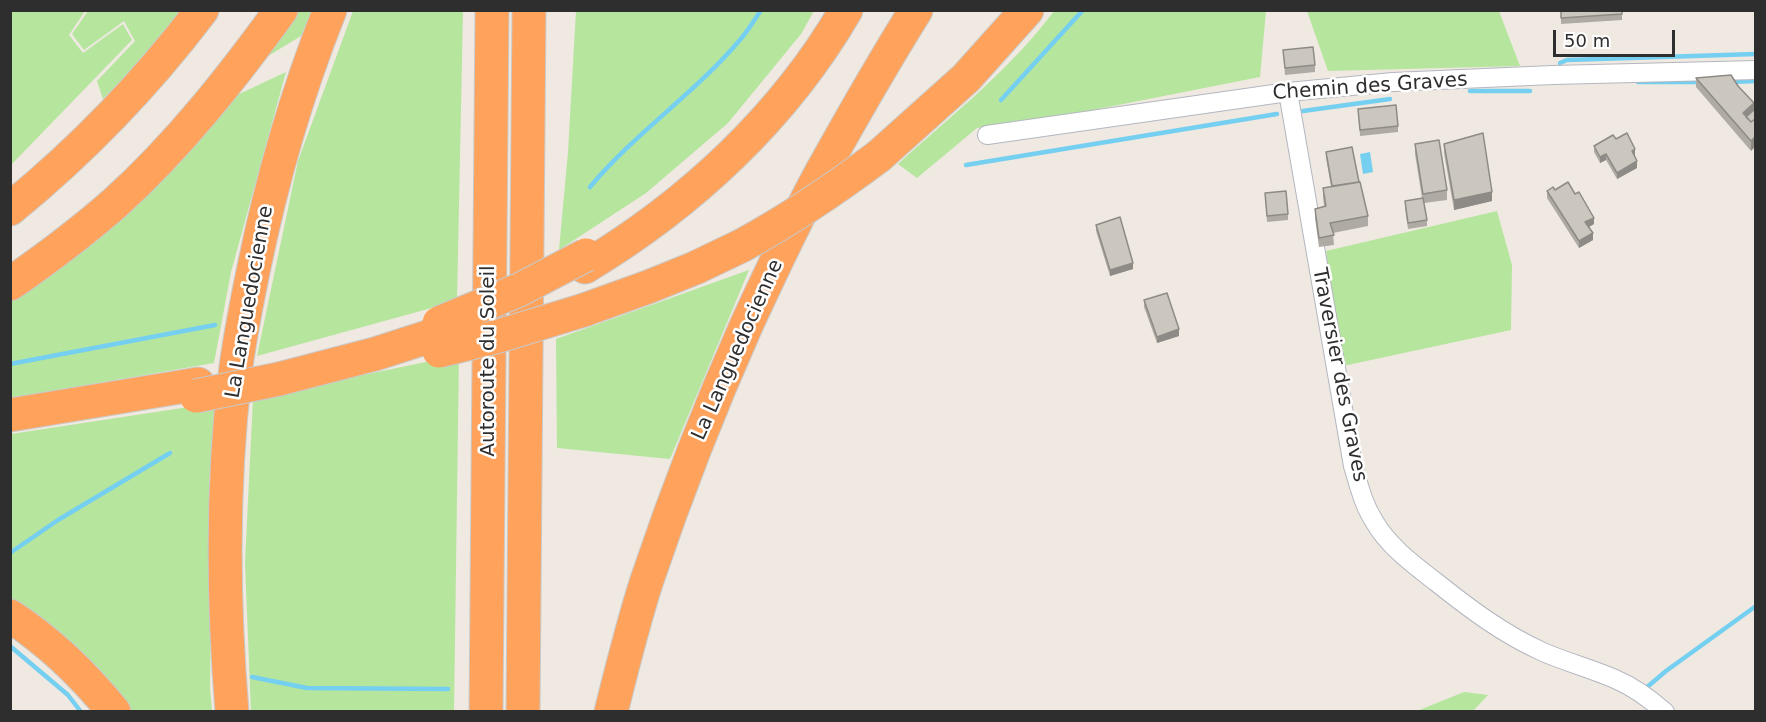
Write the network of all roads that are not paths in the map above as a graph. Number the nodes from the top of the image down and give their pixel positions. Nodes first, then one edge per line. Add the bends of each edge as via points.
1 (202, 10) edge
2 (281, 10) edge
3 (330, 10) edge
4 (492, 10) edge
5 (529, 10) edge
6 (543, 10) edge
7 (834, 10) edge
8 (846, 10) edge
9 (916, 10) edge
10 (1028, 10) edge
11 (1755, 70) edge
12 (1288, 92) junction
13 (987, 135) dead end
14 (528, 182) junction
15 (10, 209) edge
16 (585, 261) junction
17 (10, 284) edge
18 (439, 336) junction
19 (197, 390) junction
20 (10, 415) edge
21 (10, 426) edge
22 (10, 616) edge
23 (114, 711) edge
24 (232, 711) edge
25 (486, 711) edge
26 (523, 711) edge
27 (611, 711) edge
28 (1665, 711) edge

1 - 15 highway via 135,92
2 - 17 highway via 171,148 83,230
3 - 24 highway, La Languedocienne via 281,152 241,330 231,416 226,528
4 - 25 highway, Autoroute du Soleil
5 - 14 highway, Autoroute du Soleil
6 - 14 highway
7 - 16 highway via 783,83 733,139 670,196
8 - 16 highway via 800,78 738,149 657,220
9 - 27 highway, La Languedocienne via 821,173 734,353 665,527
10 - 18 highway, bridge via 966,78 879,156 796,214 741,246 658,284 499,336
11 - 12 street, Chemin des Graves via 1394,82
12 - 13 street, Chemin des Graves
12 - 28 street, Traversier des Graves via 1353,466 1375,523 1394,546 1479,616 1544,652 1617,680
14 - 26 highway, Autoroute du Soleil
16 - 18 highway via 508,307
18 - 19 highway, bridge via 375,354
19 - 20 highway
19 - 21 highway
22 - 23 highway via 60,654

